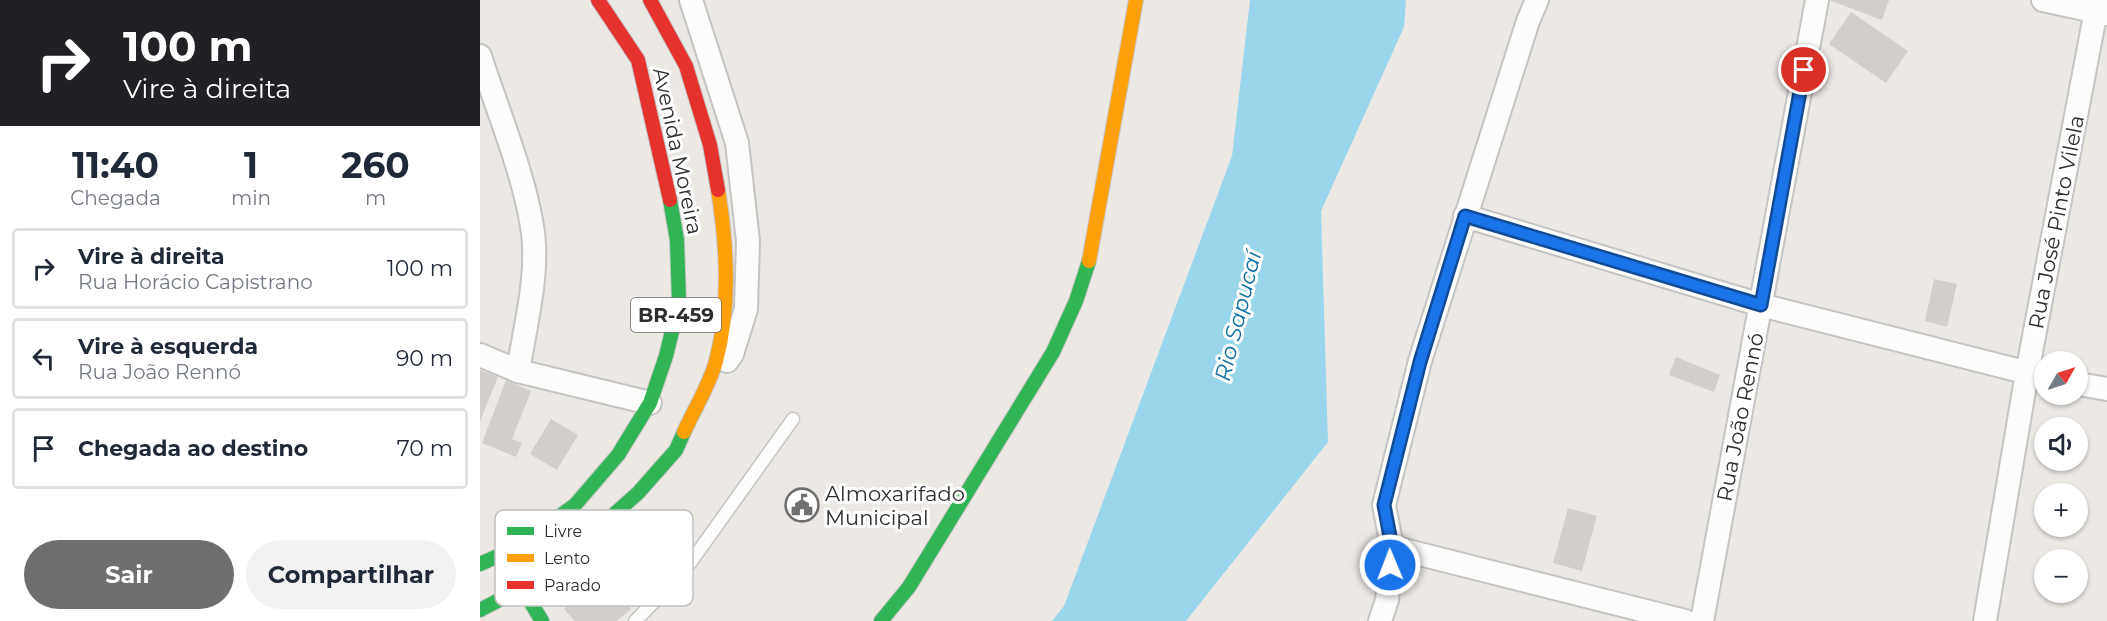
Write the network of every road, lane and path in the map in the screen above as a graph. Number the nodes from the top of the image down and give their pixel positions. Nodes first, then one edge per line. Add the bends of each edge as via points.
1 (597, 0) edge
2 (650, 0) edge
3 (691, 0) edge
4 (1136, 0) edge
5 (1537, 0) edge
6 (1817, 0) edge
7 (2043, 0) edge
8 (2100, 8) edge
9 (480, 56) edge
10 (1465, 216) junction
11 (1761, 305) junction
12 (2040, 351) edge
13 (480, 355) edge
14 (518, 371) junction
15 (2034, 374) edge
16 (2034, 385) edge
17 (2088, 386) edge
18 (2107, 389) edge
19 (650, 403) junction
20 (696, 407) junction
21 (793, 419) dead end
22 (569, 510) edge
23 (619, 510) edge
24 (1392, 547) junction
25 (495, 557) edge
26 (693, 559) edge
27 (480, 564) edge
28 (495, 602) edge
29 (533, 606) edge
30 (649, 606) edge
31 (480, 610) edge
32 (542, 621) edge
33 (634, 621) edge
34 (881, 621) edge
35 (1380, 621) edge
36 (1685, 621) edge
37 (1702, 621) edge
38 (1985, 621) edge

1 - 19 main road, Avenida Moreira / BR-459 via 638,60 668,184 677,240 679,302
2 - 20 main road, BR-459 via 686,66 710,145 721,210 726,268 724,320 716,362
3 - 20 street via 736,143 748,241 746,309 732,354
4 - 34 main road via 1089,260 1076,301 1053,352 909,587
5 - 10 street
6 - 11 street, Rua João Rennó
7 - 8 street
8 - 12 street, Rua José Pinto Vilela
9 - 14 street via 532,228 534,275
10 - 11 street
10 - 24 street via 1420,362 1384,505
11 - 15 street
11 - 37 street, Rua João Rennó
13 - 14 street
14 - 19 street
16 - 38 street, Rua José Pinto Vilela
17 - 18 street
19 - 22 main road, Avenida Moreira / BR-459 via 618,456
20 - 23 main road, BR-459 via 676,450
21 - 26 lane
24 - 35 street via 1387,600
24 - 36 street
25 - 27 main road, Avenida Moreira / BR-459
28 - 31 main road, BR-459
29 - 32 main road
30 - 33 lane

